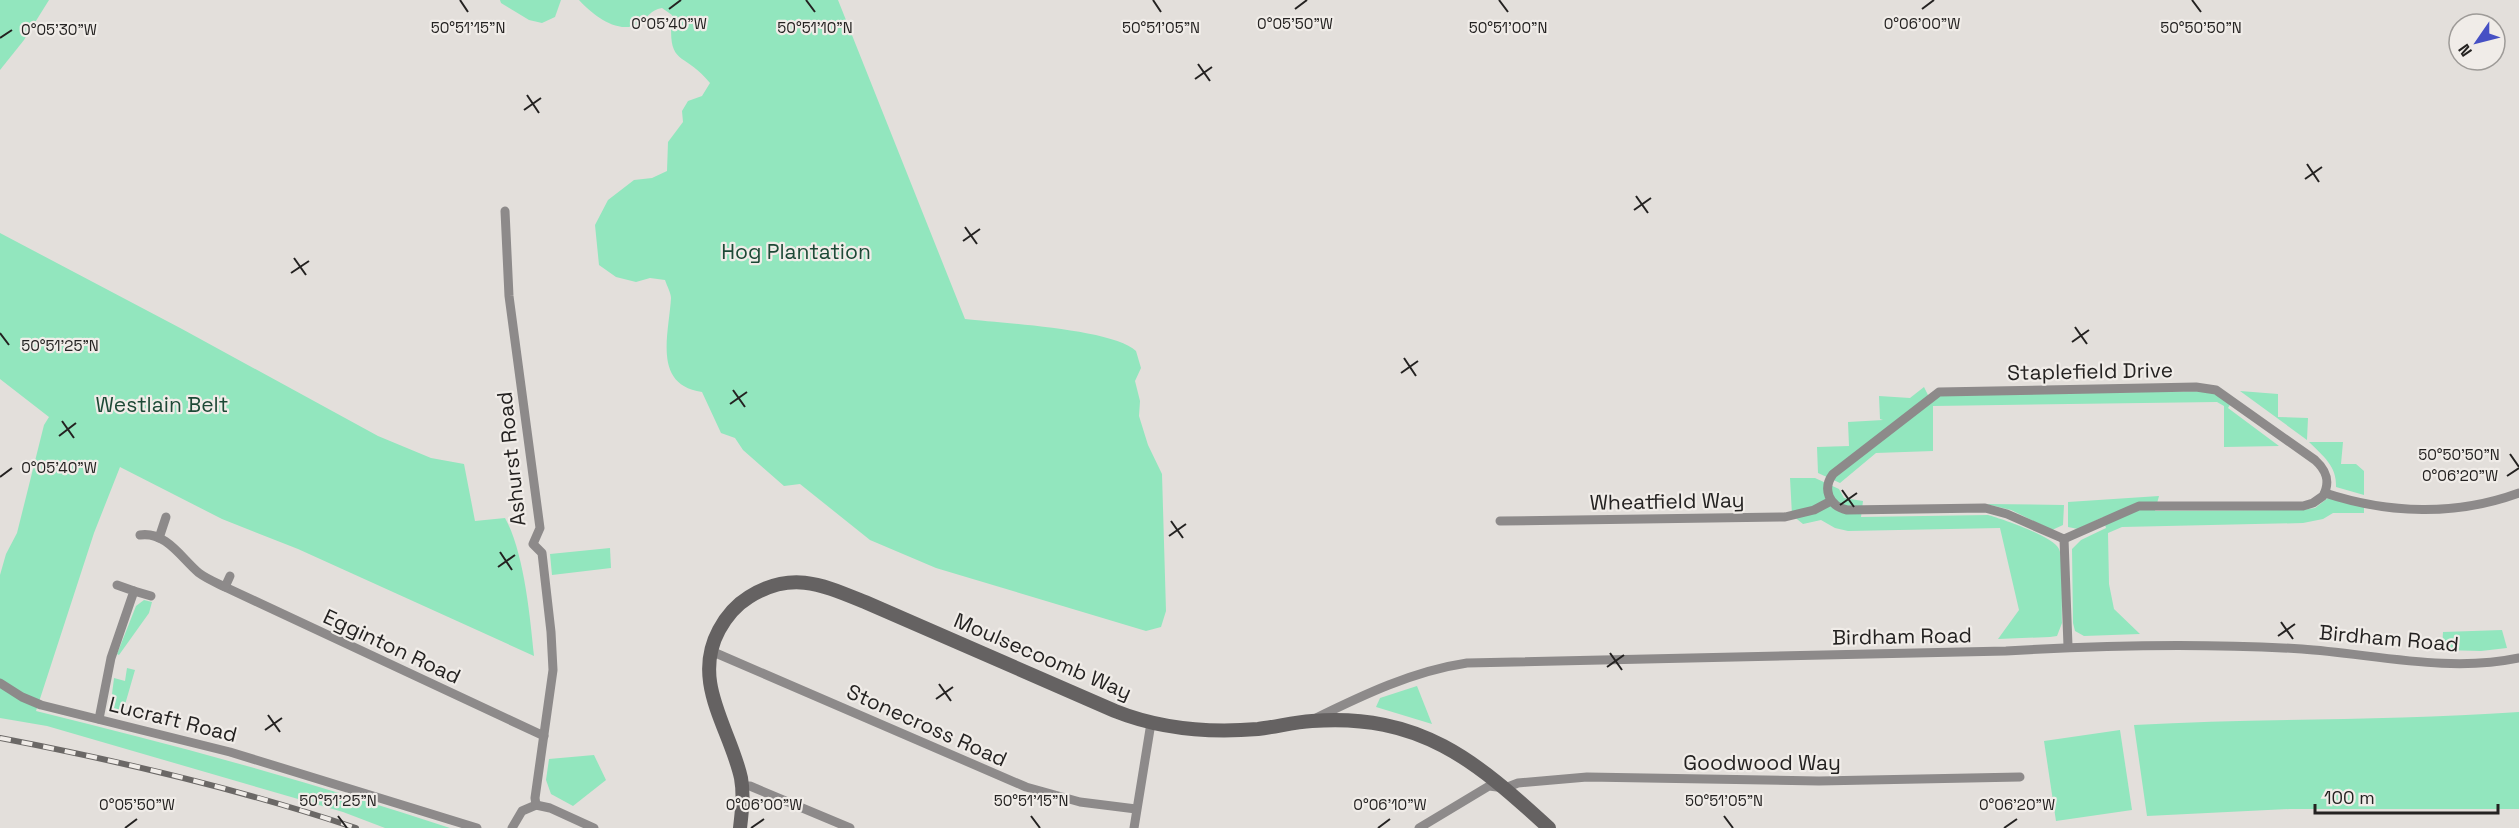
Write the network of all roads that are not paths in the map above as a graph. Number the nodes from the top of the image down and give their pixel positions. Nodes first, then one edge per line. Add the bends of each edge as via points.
1 (505, 212) dead end
2 (2325, 493) junction
3 (2519, 493) edge
4 (1831, 501) junction
5 (166, 518) dead end
6 (1500, 521) dead end
7 (140, 535) dead end
8 (159, 538) junction
9 (2064, 539) junction
10 (230, 576) dead end
11 (117, 585) dead end
12 (225, 587) junction
13 (134, 591) junction
14 (151, 596) dead end
15 (2068, 646) junction
16 (711, 651) junction
17 (2519, 658) edge
18 (0, 683) edge
19 (99, 719) junction
20 (1312, 720) junction
21 (1151, 723) junction
22 (544, 736) junction
23 (2020, 777) dead end
24 (742, 786) junction
25 (1506, 788) junction
26 (536, 805) junction
27 (1136, 809) junction
28 (477, 828) edge
29 (512, 828) edge
30 (594, 828) edge
31 (740, 828) edge
32 (850, 828) edge
33 (1134, 828) edge
34 (1419, 828) edge
35 (1549, 828) edge

1 - 22 street, Ashurst Road via 509,296 540,528 533,544 542,553 552,641 552,687
2 - 3 street via 2428,511 2488,504
2 - 4 street, Staplefield Drive via 2326,472 2315,460 2212,388 1961,390 1933,395 1844,465 1830,479 1827,492
2 - 9 street via 2303,506 2139,506
4 - 6 street, Wheatfield Way via 1785,517
4 - 9 street via 1851,510 1985,508 2007,513
5 - 8 street
7 - 8 street, Egginton Road
8 - 12 street, Egginton Road via 198,572
9 - 15 street
10 - 12 street
11 - 13 street
12 - 22 street, Egginton Road
13 - 14 street
13 - 19 street via 111,658
15 - 17 street, Birdham Road via 2247,646 2455,663
15 - 20 street, Birdham Road via 2006,651 1467,663 1390,684
16 - 21 street, Moulsecoomb Way via 726,618 744,600 774,585 815,584
16 - 24 street, Moulsecoomb Way via 710,688
16 - 27 street, Stonecross Road via 1026,787 1080,802
18 - 19 street, Lucraft Road via 41,705
19 - 28 street, Lucraft Road via 230,752
20 - 21 street, Moulsecoomb Way via 1238,730
20 - 25 street, Moulsecoomb Way via 1364,722 1407,730 1456,752
21 - 27 street
22 - 26 street, Ashurst Road
23 - 25 street, Goodwood Way via 1819,781 1587,777 1518,783
24 - 31 street, Moulsecoomb Way
24 - 32 street
25 - 34 street, Goodwood Way via 1489,786
25 - 35 street, Moulsecoomb Way
26 - 29 street via 519,814
26 - 30 street
27 - 33 street

